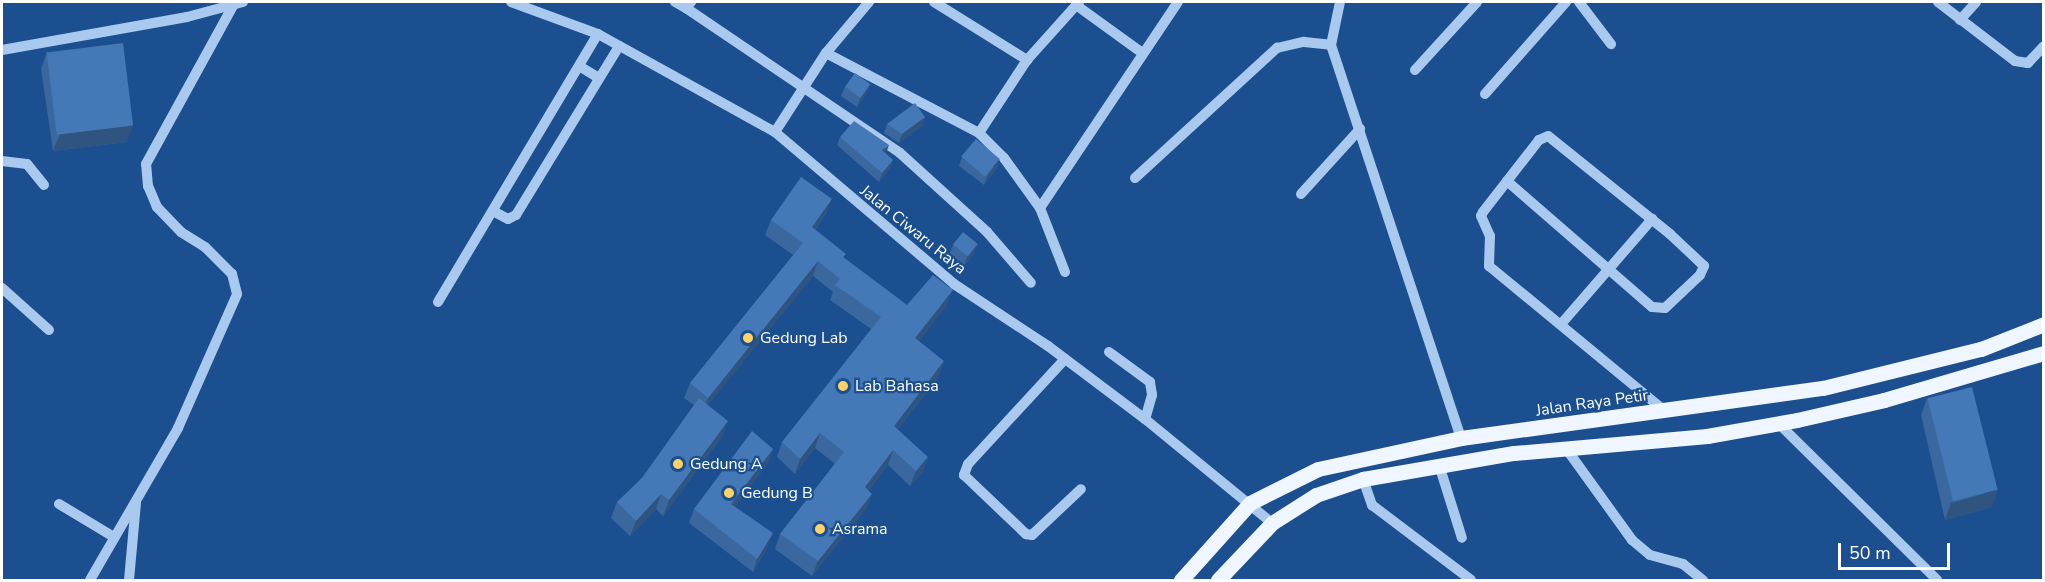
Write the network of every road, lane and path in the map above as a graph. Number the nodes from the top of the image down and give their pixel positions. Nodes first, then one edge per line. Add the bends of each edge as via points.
1 (511, 2) edge
2 (675, 2) edge
3 (869, 2) edge
4 (934, 2) edge
5 (1178, 2) edge
6 (1340, 2) edge
7 (1478, 2) edge
8 (1566, 2) edge
9 (1579, 2) edge
10 (1938, 2) edge
11 (1976, 2) edge
12 (1078, 3) edge
13 (238, 4) edge
14 (689, 5) edge
15 (1960, 20) junction
16 (598, 34) junction
17 (1611, 44) dead end
18 (1331, 45) junction
19 (619, 46) junction
20 (2043, 46) edge
21 (2, 50) edge
22 (1141, 52) junction
23 (826, 53) junction
24 (1027, 60) junction
25 (579, 66) junction
26 (1415, 70) dead end
27 (599, 78) junction
28 (803, 84) junction
29 (1485, 94) dead end
30 (1360, 129) junction
31 (775, 132) junction
32 (979, 133) junction
33 (2, 161) edge
34 (1135, 178) dead end
35 (1507, 181) junction
36 (44, 185) dead end
37 (1301, 194) dead end
38 (1040, 208) junction
39 (493, 211) junction
40 (1652, 219) junction
41 (1608, 268) junction
42 (1065, 272) dead end
43 (1030, 283) dead end
44 (2, 288) edge
45 (438, 302) dead end
46 (1562, 323) junction
47 (2043, 324) edge
48 (49, 330) dead end
49 (1109, 352) dead end
50 (2043, 353) edge
51 (1065, 359) junction
52 (1665, 411) junction
53 (1145, 418) junction
54 (1778, 422) junction
55 (1461, 438) junction
56 (1565, 447) junction
57 (1440, 468) junction
58 (1363, 479) junction
59 (1081, 489) dead end
60 (136, 497) junction
61 (1250, 503) junction
62 (59, 504) dead end
63 (1272, 524) junction
64 (114, 537) junction
65 (1462, 538) dead end
66 (90, 580) edge
67 (129, 580) edge
68 (1181, 580) edge
69 (1218, 580) edge
70 (1471, 580) edge
71 (1702, 580) edge
72 (1937, 580) edge

1 - 16 street, Jalan Ciwaru Raya
2 - 14 street
3 - 23 street
4 - 24 street
5 - 22 street
6 - 18 street
7 - 26 street
8 - 29 street
9 - 17 street
10 - 15 street
11 - 15 street
12 - 22 street
12 - 24 street
13 - 21 street
13 - 60 street via 146,164 148,186 157,207 232,274 237,294 178,428
14 - 28 street
15 - 20 street via 2023,64 2035,58
16 - 19 street, Jalan Ciwaru Raya
16 - 25 street
18 - 30 street
18 - 34 street via 1304,42 1277,48
19 - 27 street
19 - 31 street, Jalan Ciwaru Raya
22 - 38 street
23 - 28 street
23 - 32 street
24 - 32 street
25 - 27 street
25 - 39 street
27 - 39 street via 516,214 507,219
28 - 31 street
28 - 43 street via 900,153 987,232
30 - 37 street
30 - 55 street
31 - 51 street, Jalan Ciwaru Raya via 954,284
32 - 38 street via 1004,158
33 - 36 street via 27,164
35 - 40 street via 1539,140 1548,136
35 - 41 street
35 - 46 street via 1481,216 1490,236 1488,263
38 - 42 street
39 - 45 street
40 - 41 street
40 - 41 street via 1699,260 1704,266 1700,275 1665,308 1658,309 1645,304
41 - 46 street
44 - 48 street
46 - 52 street
47 - 52 main road, Jalan Raya Petir via 1981,349 1823,388
49 - 53 street via 1150,382 1152,395
50 - 54 main road via 1884,400
51 - 53 street, Jalan Ciwaru Raya
51 - 59 street via 968,464 964,475 1026,534 1032,535
52 - 55 main road, Jalan Raya Petir
53 - 61 street, Jalan Ciwaru Raya
54 - 56 main road via 1707,436
54 - 72 street
55 - 61 main road, Jalan Raya Petir via 1318,469
56 - 57 main road
56 - 71 street via 1632,540 1650,555 1683,564
57 - 58 main road
57 - 65 street
58 - 63 main road via 1316,495
58 - 70 street via 1372,505
60 - 64 street
60 - 67 street
61 - 63 street, Jalan Ciwaru Raya
61 - 68 main road, Jalan Raya Petir
62 - 64 street
63 - 69 main road
64 - 66 street

